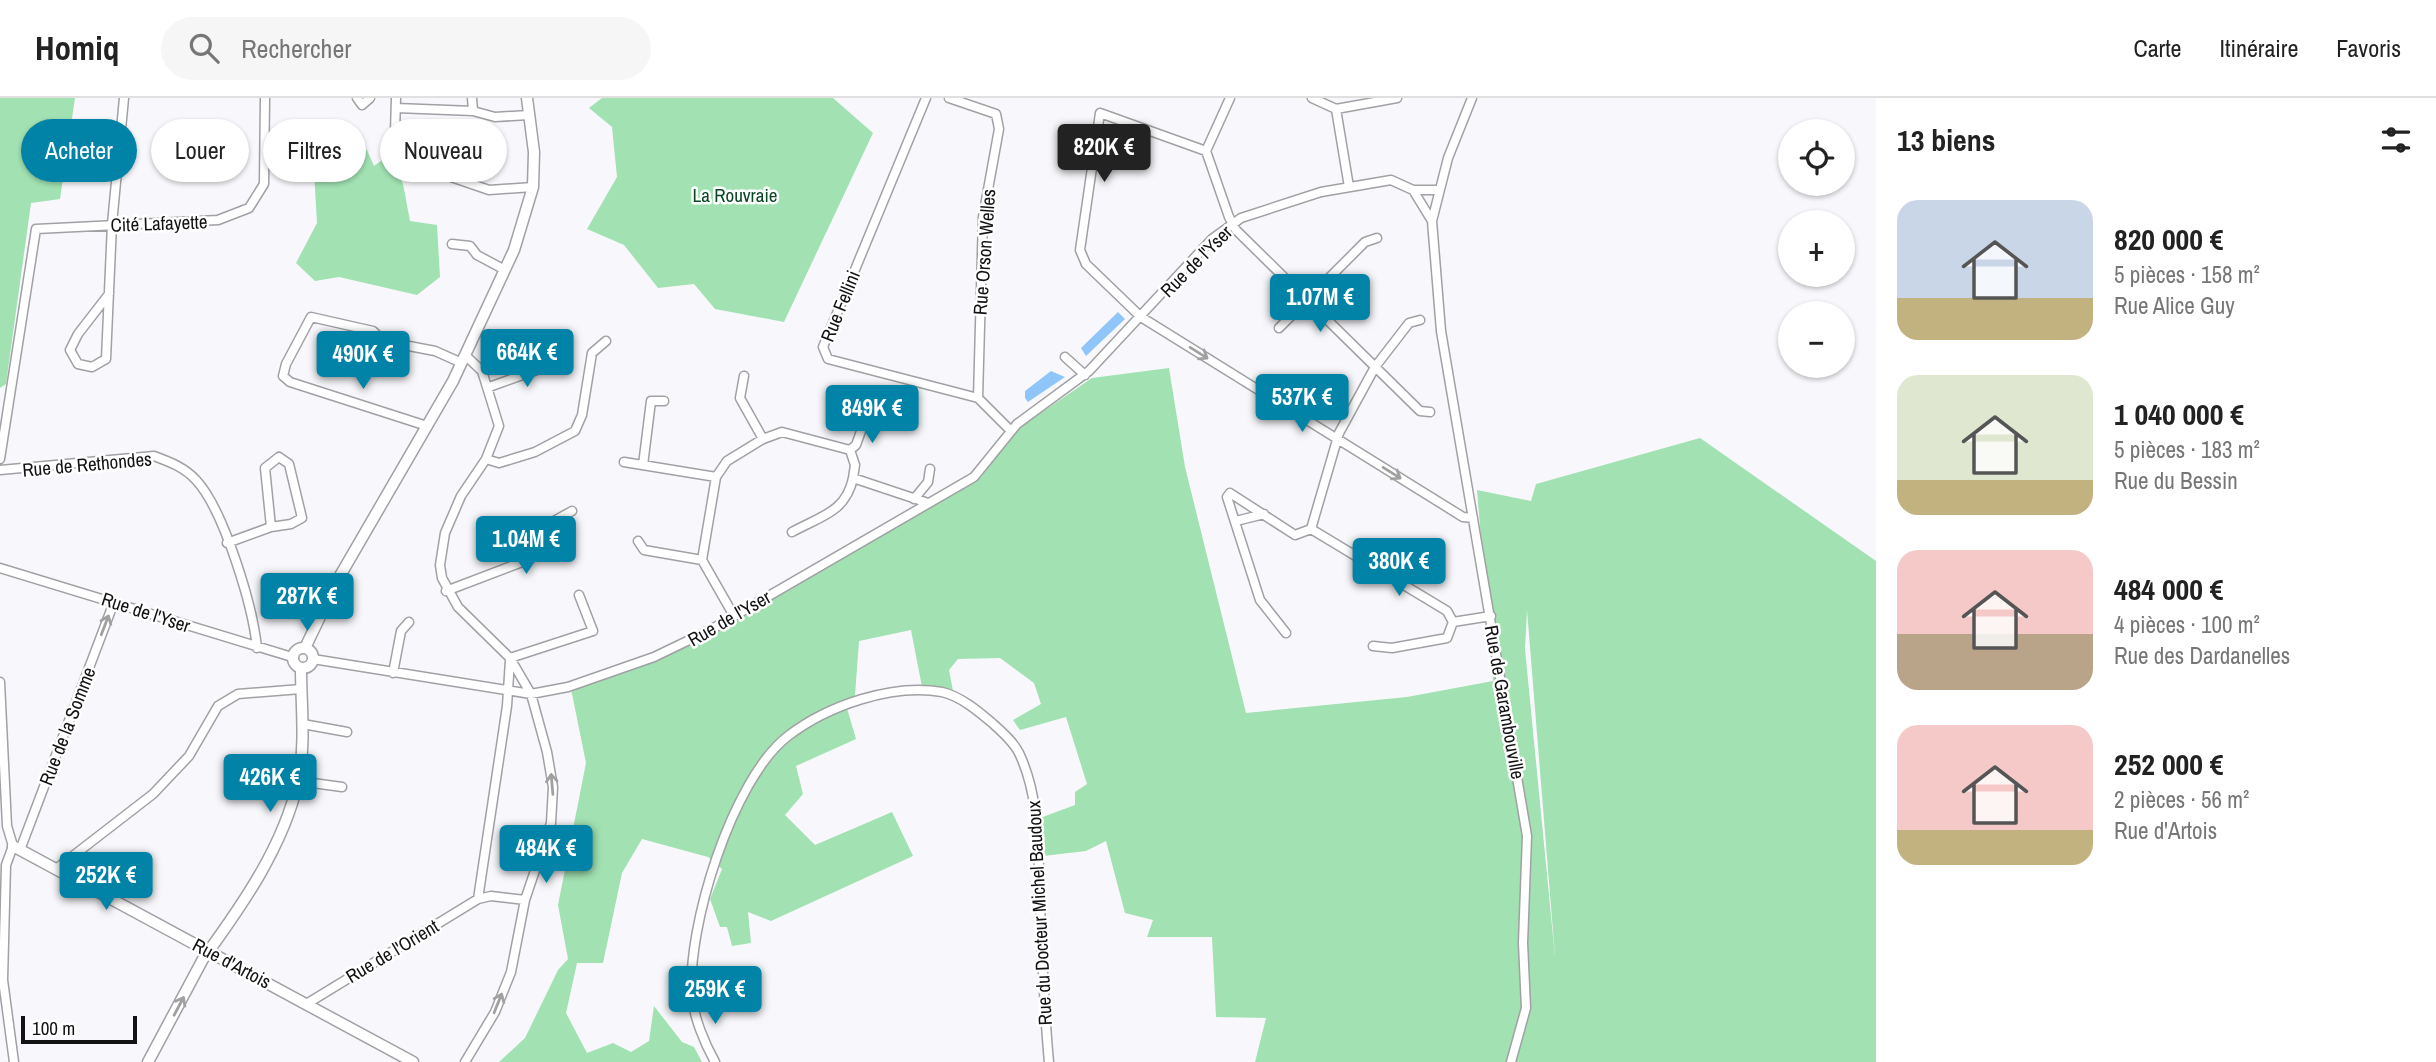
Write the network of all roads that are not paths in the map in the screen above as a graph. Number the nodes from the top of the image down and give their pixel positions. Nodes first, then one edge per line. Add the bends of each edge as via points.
1 (124, 98) edge
2 (265, 98) edge
3 (370, 98) edge
4 (396, 98) edge
5 (472, 98) edge
6 (527, 98) edge
7 (949, 98) edge
8 (1230, 98) edge
9 (1312, 98) edge
10 (1397, 98) edge
11 (1472, 98) edge
12 (922, 100) edge
13 (361, 106) edge
14 (396, 108) junction
15 (1336, 109) junction
16 (473, 111) junction
17 (529, 115) junction
18 (396, 119) edge
19 (1206, 151) junction
20 (466, 182) edge
21 (533, 187) junction
22 (1349, 187) junction
23 (1413, 190) junction
24 (1438, 190) junction
25 (1432, 221) junction
26 (1232, 223) junction
27 (112, 224) junction
28 (1377, 238) dead end
29 (452, 244) dead end
30 (505, 270) junction
31 (109, 295) junction
32 (1306, 301) junction
33 (1141, 317) junction
34 (1420, 320) dead end
35 (1279, 328) dead end
36 (606, 341) dead end
37 (1065, 357) dead end
38 (464, 359) junction
39 (556, 363) dead end
40 (1375, 367) junction
41 (1085, 374) junction
42 (744, 376) dead end
43 (489, 387) junction
44 (978, 398) junction
45 (664, 401) dead end
46 (1430, 412) dead end
47 (865, 420) dead end
48 (427, 426) junction
49 (1011, 431) junction
50 (763, 439) junction
51 (1338, 439) junction
52 (850, 450) junction
53 (0, 459) edge
54 (486, 459) junction
55 (624, 462) dead end
56 (643, 465) junction
57 (0, 470) edge
58 (930, 470) dead end
59 (716, 477) junction
60 (853, 478) junction
61 (915, 499) junction
62 (928, 503) junction
63 (572, 511) dead end
64 (1264, 514) junction
65 (1473, 518) junction
66 (1236, 521) junction
67 (271, 527) junction
68 (1311, 529) junction
69 (792, 532) dead end
70 (638, 541) dead end
71 (227, 543) junction
72 (702, 560) junction
73 (0, 568) edge
74 (446, 591) junction
75 (579, 595) dead end
76 (114, 602) junction
77 (734, 616) junction
78 (1491, 616) junction
79 (409, 622) dead end
80 (1453, 622) junction
81 (1286, 633) dead end
82 (1374, 646) dead end
83 (257, 648) junction
84 (305, 648) junction
85 (292, 657) junction
86 (510, 658) junction
87 (313, 659) junction
88 (301, 669) junction
89 (393, 673) junction
90 (0, 682) edge
91 (301, 689) junction
92 (509, 692) junction
93 (531, 694) junction
94 (303, 724) junction
95 (347, 732) dead end
96 (298, 781) junction
97 (342, 788) dead end
98 (3, 805) edge
99 (17, 848) junction
100 (56, 869) junction
101 (478, 899) junction
102 (525, 900) junction
103 (212, 951) junction
104 (308, 1003) junction
105 (14, 1062) edge
106 (148, 1062) edge
107 (413, 1062) edge
108 (465, 1062) edge
109 (715, 1062) edge
110 (1049, 1062) edge
111 (1511, 1062) edge

1 - 27 street
2 - 27 street, Cité Lafayette via 264,184 249,208 218,220
3 - 13 street
4 - 14 street
5 - 16 street
6 - 17 street
7 - 44 street, Rue Orson Welles via 996,114 999,129 983,217
8 - 19 street
9 - 15 street
10 - 15 street
11 - 24 street, Rue de Garambouville
12 - 44 street, Rue Fellini via 824,354 828,359
14 - 16 street
14 - 18 street
15 - 22 street
16 - 17 street via 495,117
17 - 21 street
19 - 26 street
19 - 33 street via 1100,113 1080,256
20 - 21 street via 489,190
21 - 30 street via 525,224
22 - 23 street, Rue de l'Yser via 1391,180
22 - 26 street, Rue de l'Yser via 1273,206
23 - 24 street, Rue de l'Yser
23 - 25 street
24 - 25 street, Rue de Garambouville
25 - 65 street, Rue de Garambouville via 1441,331
26 - 32 street
26 - 33 street, Rue de l'Yser
27 - 31 street
27 - 53 street, Cité Lafayette via 36,229
28 - 32 street via 1365,242
29 - 30 street via 470,246
30 - 38 street
31 - 31 street via 106,359 92,367 78,363 70,350
32 - 35 street
32 - 40 street
33 - 41 street, Rue de l'Yser
33 -> 51 street
34 - 40 street via 1409,323
36 - 54 street via 592,353 575,431 535,452 499,463
37 - 41 street
38 - 43 street via 482,370
38 - 48 street
38 - 48 street via 383,341 373,331 312,317 286,364 283,376 290,382
39 - 43 street
40 - 46 street via 1420,411
40 - 51 street
41 - 49 street, Rue de l'Yser
42 - 50 street via 740,398
43 - 54 street via 499,426
44 - 49 street
45 - 56 street via 651,401
47 - 52 street
48 - 84 street via 337,581
49 - 62 street, Rue de l'Yser via 974,477
50 - 52 street via 782,432
50 - 59 street via 727,461
51 -> 65 street via 1462,517
51 - 68 street
52 - 60 street
54 - 74 street via 461,496 445,533 440,565
55 - 56 street
56 - 59 street
57 - 71 street, Rue de Rethondes via 154,456 178,464 196,479
58 - 61 street via 928,482
59 - 72 street
60 - 61 street
60 - 69 street via 849,497 841,506
61 - 62 street
62 - 77 street, Rue de l'Yser
63 - 74 street via 545,526 542,544 530,559
64 - 66 street
64 - 66 street via 1230,494 1227,497
64 - 68 street via 1295,535
65 - 78 street, Rue de Garambouville
66 - 81 street via 1260,600
67 - 67 street via 302,518 289,464 279,457 265,468
67 - 71 street
68 - 80 street via 1447,611
70 - 72 street via 644,550
71 - 83 street, Rue de Rethondes via 255,627
72 - 77 street
73 - 76 street, Rue de l'Yser
74 - 86 street
75 - 86 street via 593,631
76 - 83 street, Rue de l'Yser
99 -> 76 street, Rue de la Somme
77 - 93 street, Rue de l'Yser via 654,657 568,687
78 - 80 street
78 - 111 street, Rue de Garambouville via 1527,836 1526,1008
79 - 89 street via 401,631
80 - 82 street via 1447,638 1392,648
83 - 85 street, Rue de l'Yser
84 - 85 street
84 - 87 street
85 - 88 street
86 - 92 street
86 - 93 street
87 - 88 street via 308,668
87 - 89 street, Rue de l'Yser
88 - 91 street
89 - 92 street, Rue de l'Yser
90 - 98 street
91 - 94 street
91 - 100 street via 238,694 218,706 189,756 153,793
92 - 93 street, Rue de l'Yser
92 - 101 street
102 -> 93 street via 551,822 553,787
94 - 95 street
94 - 96 street
96 - 97 street
96 - 103 street via 271,851
98 - 99 street
99 - 100 street, Rue d'Artois
99 - 105 street via 6,865 3,980
100 - 103 street, Rue d'Artois
101 - 102 street
101 - 104 street, Rue de l'Orient
108 -> 102 street via 495,1012 511,972
103 - 104 street, Rue d'Artois
106 -> 103 street via 203,959
104 - 107 street, Rue d'Artois
109 - 110 street, Rue du Docteur Michel Baudoux via 692,999 692,959 697,925 736,804 786,737 841,708 892,692 943,692 974,708 1003,732 1018,751 1033,800

